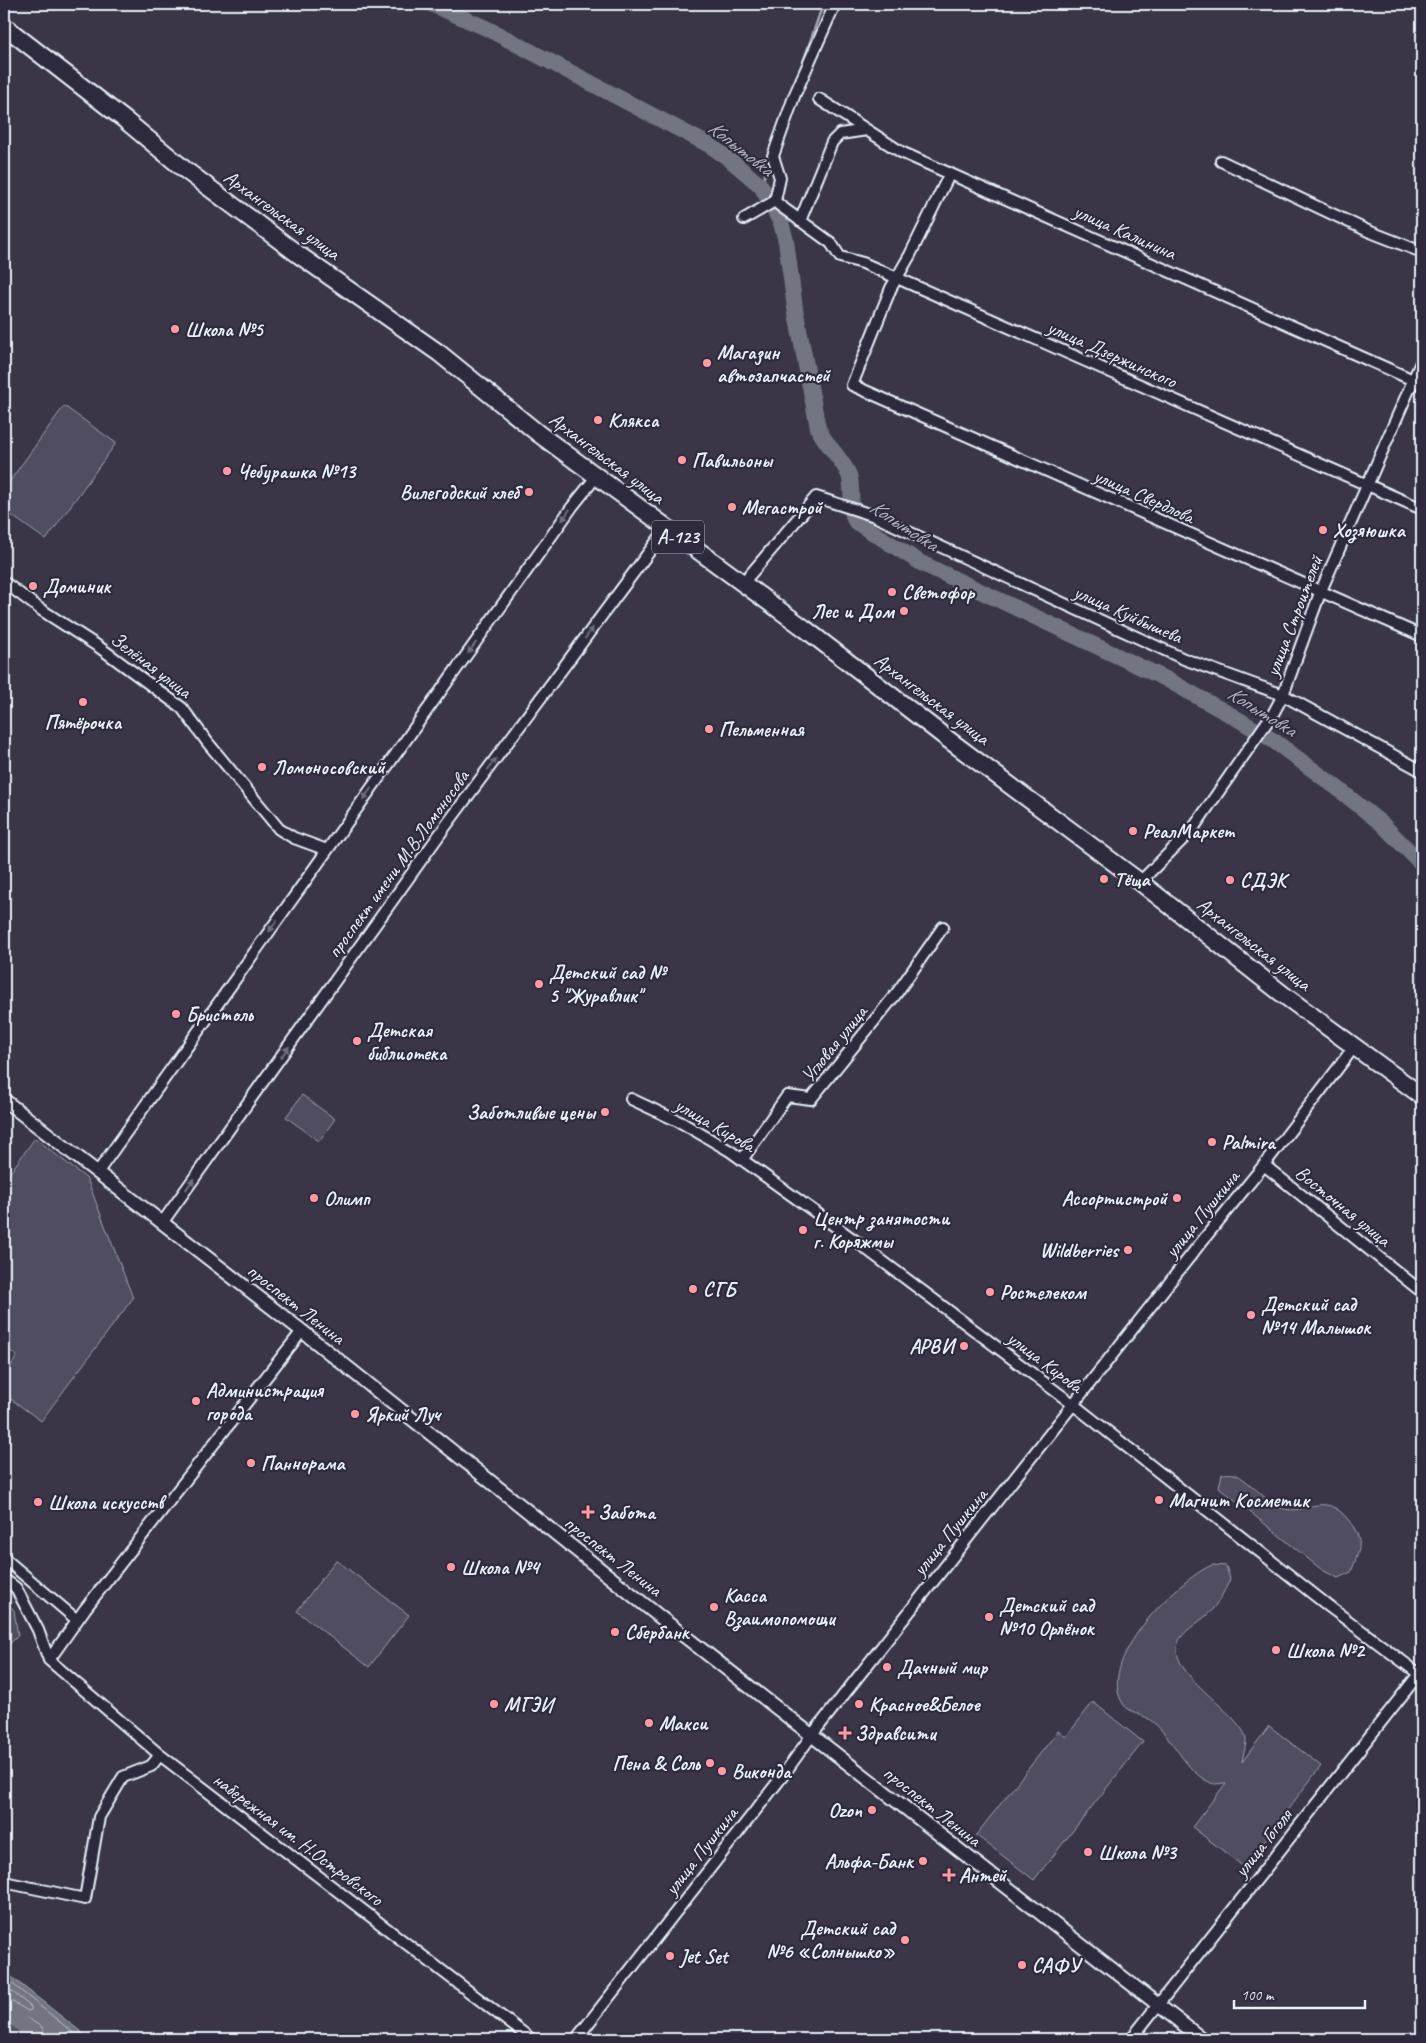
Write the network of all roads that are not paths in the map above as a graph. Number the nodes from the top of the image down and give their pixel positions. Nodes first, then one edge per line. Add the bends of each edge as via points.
1 (835, 4) edge
2 (4, 26) edge
3 (820, 99) dead end
4 (867, 130) junction
5 (1220, 161) dead end
6 (950, 172) junction
7 (774, 201) junction
8 (744, 219) dead end
9 (799, 220) junction
10 (1422, 252) edge
11 (898, 278) junction
12 (1422, 360) edge
13 (1418, 382) edge
14 (596, 476) junction
15 (1368, 486) junction
16 (1422, 509) edge
17 (666, 529) junction
18 (4, 582) edge
19 (743, 583) junction
20 (1320, 593) junction
21 (1422, 636) edge
22 (1283, 695) junction
23 (1422, 771) edge
24 (327, 850) junction
25 (1140, 882) junction
26 (943, 927) dead end
27 (1354, 1047) junction
28 (1422, 1096) edge
29 (631, 1099) dead end
30 (4, 1100) edge
31 (742, 1160) junction
32 (1264, 1165) junction
33 (97, 1173) junction
34 (162, 1223) junction
35 (1422, 1292) edge
36 (302, 1332) junction
37 (1074, 1405) junction
38 (4, 1558) edge
39 (4, 1579) edge
40 (78, 1620) junction
41 (49, 1660) junction
42 (1421, 1673) edge
43 (812, 1735) junction
44 (160, 1756) junction
45 (4, 1882) edge
46 (1157, 2005) junction
47 (531, 2039) edge
48 (576, 2039) edge
49 (1132, 2039) edge
50 (1202, 2039) edge

1 - 7 street via 795,94 773,156 780,178
2 - 14 main road, Архангельская улица / А-123 via 184,169 439,352
3 - 4 street, улица Калинина
4 - 6 street, улица Калинина via 901,152
4 - 9 street via 840,134 832,142
5 - 10 street
6 - 11 street
6 - 13 street, улица Калинина
7 - 8 street
7 - 9 street, улица Дзержинского
9 - 11 street, улица Дзержинского via 831,243 840,257 863,262
11 - 15 street, улица Дзержинского
11 - 20 street, улица Свердлова via 852,385
12 - 13 street, улица Строителей
13 - 15 street, улица Строителей
14 - 17 main road, Архангельская улица / А-123
14 -> 24 street
15 - 16 street, улица Дзержинского
15 - 20 street, улица Строителей
17 - 19 main road, Архангельская улица / А-123
34 -> 17 street, проспект имени М.В.Ломоносова via 442,831
18 - 24 street, Зелёная улица via 182,708 279,829
19 - 22 street, улица Куйбышева via 816,496 872,515 1184,659
19 - 25 main road, Архангельская улица / А-123
20 - 21 street, улица Свердлова
20 - 22 street, улица Строителей
22 - 23 street, улица Куйбышева
22 - 25 street, улица Строителей via 1266,726 1192,830
24 -> 33 street
25 - 27 main road, Архангельская улица / А-123
26 - 31 street, Угловая улица via 896,994 811,1099 787,1096
27 - 28 main road, А-123
27 - 32 street, улица Пушкина
29 - 31 street, улица Кирова via 682,1123
30 - 33 street, проспект Ленина
31 - 37 street, улица Кирова
32 - 35 street, Восточная улица
32 - 37 street, улица Пушкина
33 - 34 street, проспект Ленина
34 - 36 street, проспект Ленина
36 - 40 street
36 - 43 street, проспект Ленина
37 - 42 street, улица Кирова via 1326,1604
37 - 43 street, улица Пушкина
38 - 40 street
39 - 41 street via 16,1588
40 - 41 street
41 - 44 street, набережная им. Н.Островского
42 - 46 street, улица Гоголя
43 - 46 street, проспект Ленина
43 - 48 street, улица Пушкина
44 - 45 street via 151,1766 123,1777 98,1817 85,1899
44 - 47 street, набережная им. Н.Островского
46 - 49 street, улица Гоголя
46 - 50 street, проспект Ленина

